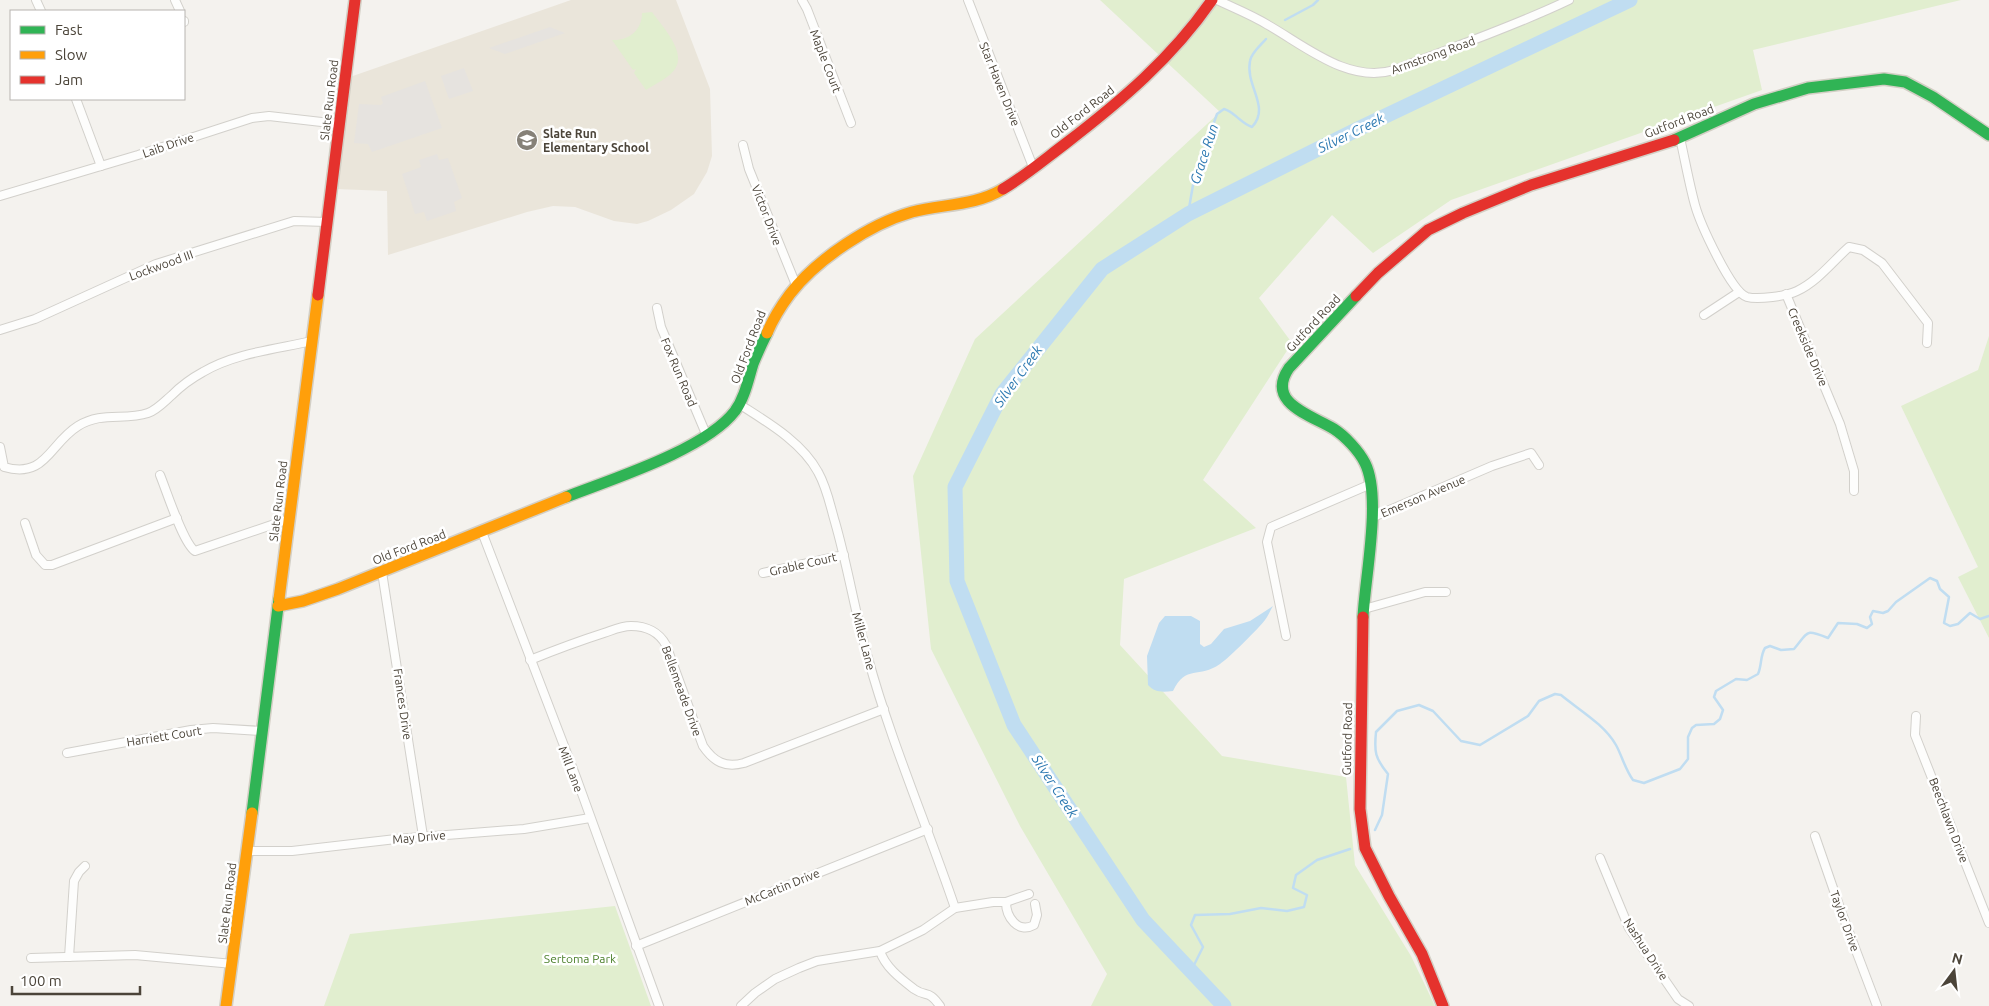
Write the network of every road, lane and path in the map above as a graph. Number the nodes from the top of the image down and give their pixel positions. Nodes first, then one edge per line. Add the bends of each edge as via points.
1 (354, 0) edge
2 (802, 0) edge
3 (968, 0) edge
4 (1212, 0) edge
5 (1216, 0) edge
6 (1570, 0) edge
7 (76, 100) edge
8 (851, 122) dead end
9 (339, 124) junction
10 (1989, 135) edge
11 (1680, 138) junction
12 (743, 145) dead end
13 (101, 166) junction
14 (1033, 167) junction
15 (0, 196) edge
16 (327, 222) junction
17 (796, 285) junction
18 (1739, 292) junction
19 (1786, 294) junction
20 (657, 308) dead end
21 (1704, 315) dead end
22 (0, 330) edge
23 (312, 341) junction
24 (1927, 343) dead end
25 (739, 404) junction
26 (706, 434) junction
27 (0, 447) edge
28 (1539, 465) dead end
29 (160, 475) dead end
30 (1371, 484) junction
31 (1854, 491) dead end
32 (177, 518) junction
33 (1372, 518) junction
34 (289, 519) junction
35 (25, 523) dead end
36 (482, 532) junction
37 (844, 555) junction
38 (382, 572) junction
39 (763, 573) dead end
40 (1446, 592) dead end
41 (278, 606) junction
42 (1364, 609) junction
43 (1286, 636) dead end
44 (530, 660) junction
45 (884, 709) junction
46 (1916, 716) dead end
47 (262, 731) junction
48 (67, 753) dead end
49 (590, 818) junction
50 (928, 829) junction
51 (423, 836) junction
52 (1816, 836) dead end
53 (248, 852) junction
54 (1600, 858) dead end
55 (85, 866) dead end
56 (1029, 894) dead end
57 (1006, 902) junction
58 (1035, 904) dead end
59 (955, 908) junction
60 (1989, 923) edge
61 (636, 946) junction
62 (880, 951) junction
63 (69, 957) junction
64 (31, 958) dead end
65 (233, 964) junction
66 (226, 1006) edge
67 (659, 1006) edge
68 (741, 1006) edge
69 (940, 1006) edge
70 (1443, 1006) edge
71 (1689, 1006) edge
72 (1877, 1006) edge

1 - 9 street, Slate Run Road
2 - 8 street, Maple Court
3 - 14 street, Star Haven Drive
4 - 14 street, Old Ford Road via 1196,23 1154,69 1098,119
5 - 6 street, Armstrong Road via 1268,24 1330,60 1371,74 1394,70 1462,45
7 - 13 street
9 - 13 street, Laib Drive via 269,116 252,118
9 - 16 street, Slate Run Road
10 - 11 street, Gutford Road via 1905,82 1884,79 1808,88 1754,104
11 - 18 street via 1695,207 1713,249
11 - 30 street, Gutford Road via 1531,186 1428,230 1378,273 1289,368 1281,386 1285,397 1298,410 1336,430 1354,448 1365,463
12 - 17 street, Victor Drive via 748,169
13 - 15 street, Laib Drive
14 - 17 street, Old Ford Road via 981,200 911,212 868,230
16 - 22 street, Lockwood III via 294,222 156,264 35,319
16 - 23 street, Slate Run Road
17 - 25 street, Old Ford Road via 778,308
18 - 19 street, Creekside Drive via 1748,297 1764,298
18 - 21 street
19 - 24 street via 1823,274 1849,247 1863,250 1882,262 1928,323
19 - 31 street, Creekside Drive via 1840,424 1854,471
20 - 26 street, Fox Run Road via 661,326
23 - 27 street via 216,365 149,413 94,418 77,426 43,462 29,468 16,470 4,466
23 - 34 street, Slate Run Road
25 - 26 street, Old Ford Road via 728,418
25 - 37 street, Miller Lane via 809,458 826,489
26 - 36 street, Old Ford Road via 656,460
28 - 33 street, Emerson Avenue via 1531,453
29 - 32 street
30 - 33 street, Gutford Road
30 - 43 street via 1270,527 1267,542
32 - 34 street via 190,548 195,552
32 - 35 street via 52,565 45,565 36,555
33 - 42 street, Gutford Road
34 - 41 street, Slate Run Road
36 - 38 street, Old Ford Road
36 - 44 street, Mill Lane
37 - 39 street, Grable Court
37 - 45 street, Miller Lane via 868,658
38 - 41 street, Old Ford Road via 312,600
38 - 51 street, Frances Drive
40 - 42 street via 1424,592
41 - 47 street, Slate Run Road
42 - 70 street, Gutford Road via 1360,809 1365,848 1422,954
44 - 45 street, Bellemeade Drive via 622,627 638,626 652,631 663,639 703,746 713,758 725,765 744,763
44 - 49 street, Mill Lane
45 - 50 street, Miller Lane
46 - 60 street, Beechlawn Drive via 1915,735
47 - 48 street, Harriett Court via 192,730
47 - 53 street, Slate Run Road
49 - 51 street, May Drive via 524,829
49 - 61 street, Mill Lane
50 - 59 street, Miller Lane
50 - 61 street, McCartin Drive
51 - 53 street, May Drive via 292,852
52 - 72 street, Taylor Drive
53 - 65 street, Slate Run Road
54 - 71 street, Nashua Drive via 1629,928 1678,999
55 - 63 street via 74,881
56 - 57 street
57 - 58 street via 1011,920 1022,927 1034,925 1037,915
57 - 59 street
59 - 62 street via 923,930
61 - 67 street, Mill Lane
62 - 68 street via 817,961 799,968 775,979
62 - 69 street via 887,966 915,990 931,995
63 - 64 street
63 - 65 street via 135,955
65 - 66 street, Slate Run Road

